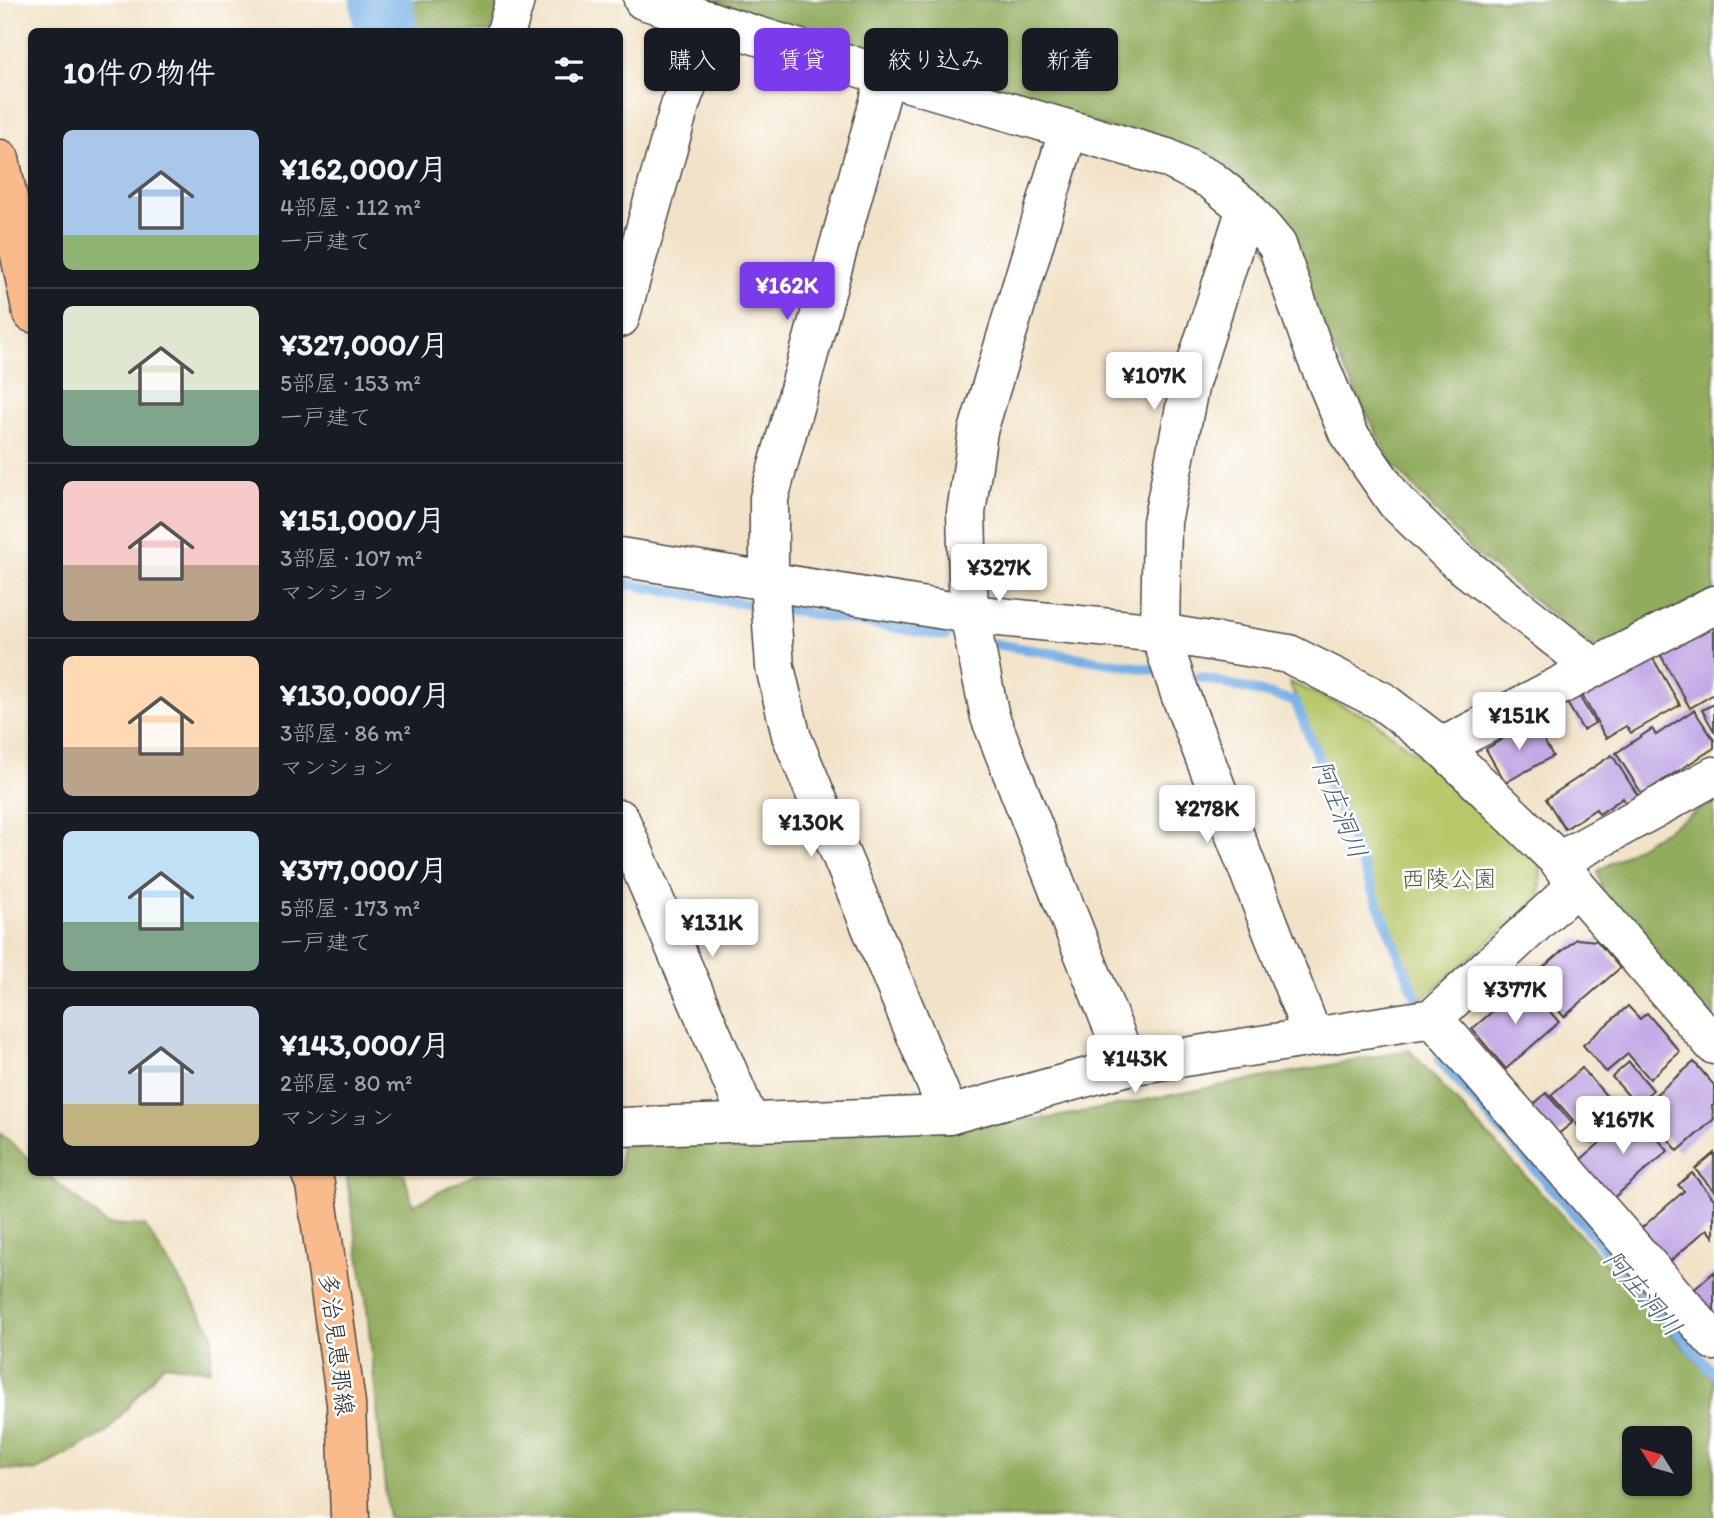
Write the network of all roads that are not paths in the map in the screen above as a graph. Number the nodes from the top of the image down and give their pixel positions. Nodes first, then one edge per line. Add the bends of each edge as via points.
1 (515, 0) edge
2 (643, 0) edge
3 (711, 21) junction
4 (507, 28) edge
5 (864, 69) edge
6 (882, 91) edge
7 (936, 91) edge
8 (1068, 131) junction
9 (0, 159) edge
10 (1246, 208) junction
11 (28, 294) edge
12 (623, 307) edge
13 (623, 557) edge
14 (769, 580) junction
15 (1714, 605) edge
16 (969, 614) junction
17 (1160, 633) junction
18 (1593, 667) junction
19 (1442, 747) junction
20 (1714, 776) edge
21 (623, 826) edge
22 (1567, 874) junction
23 (1433, 1018) junction
24 (1313, 1037) junction
25 (1714, 1045) edge
26 (1128, 1066) junction
27 (949, 1115) junction
28 (750, 1123) junction
29 (623, 1127) edge
30 (312, 1176) edge
31 (1714, 1341) edge
32 (350, 1518) edge

1 - 4 street
2 - 3 street
3 - 5 street
3 - 12 street via 681,102
6 - 14 street via 769,498
7 - 8 street
8 - 10 street via 1167,158 1211,180
8 - 16 street via 978,431 966,513
9 - 11 main road
10 - 17 street via 1190,383 1162,522
10 - 18 street via 1277,245 1348,433 1396,502 1455,559
13 - 14 street
14 - 16 street
14 - 27 street via 775,667 791,736
15 - 18 street
16 - 17 street
16 - 26 street via 990,717
17 - 19 street via 1289,654 1382,701
17 - 24 street
18 - 19 street
19 - 22 street
20 - 22 street
21 - 28 street
22 - 23 street
22 - 25 street
23 - 24 street
23 - 31 street
24 - 26 street
26 - 27 street
27 - 28 street
28 - 29 street
30 - 32 main road, 多治見恵那線 via 346,1403

